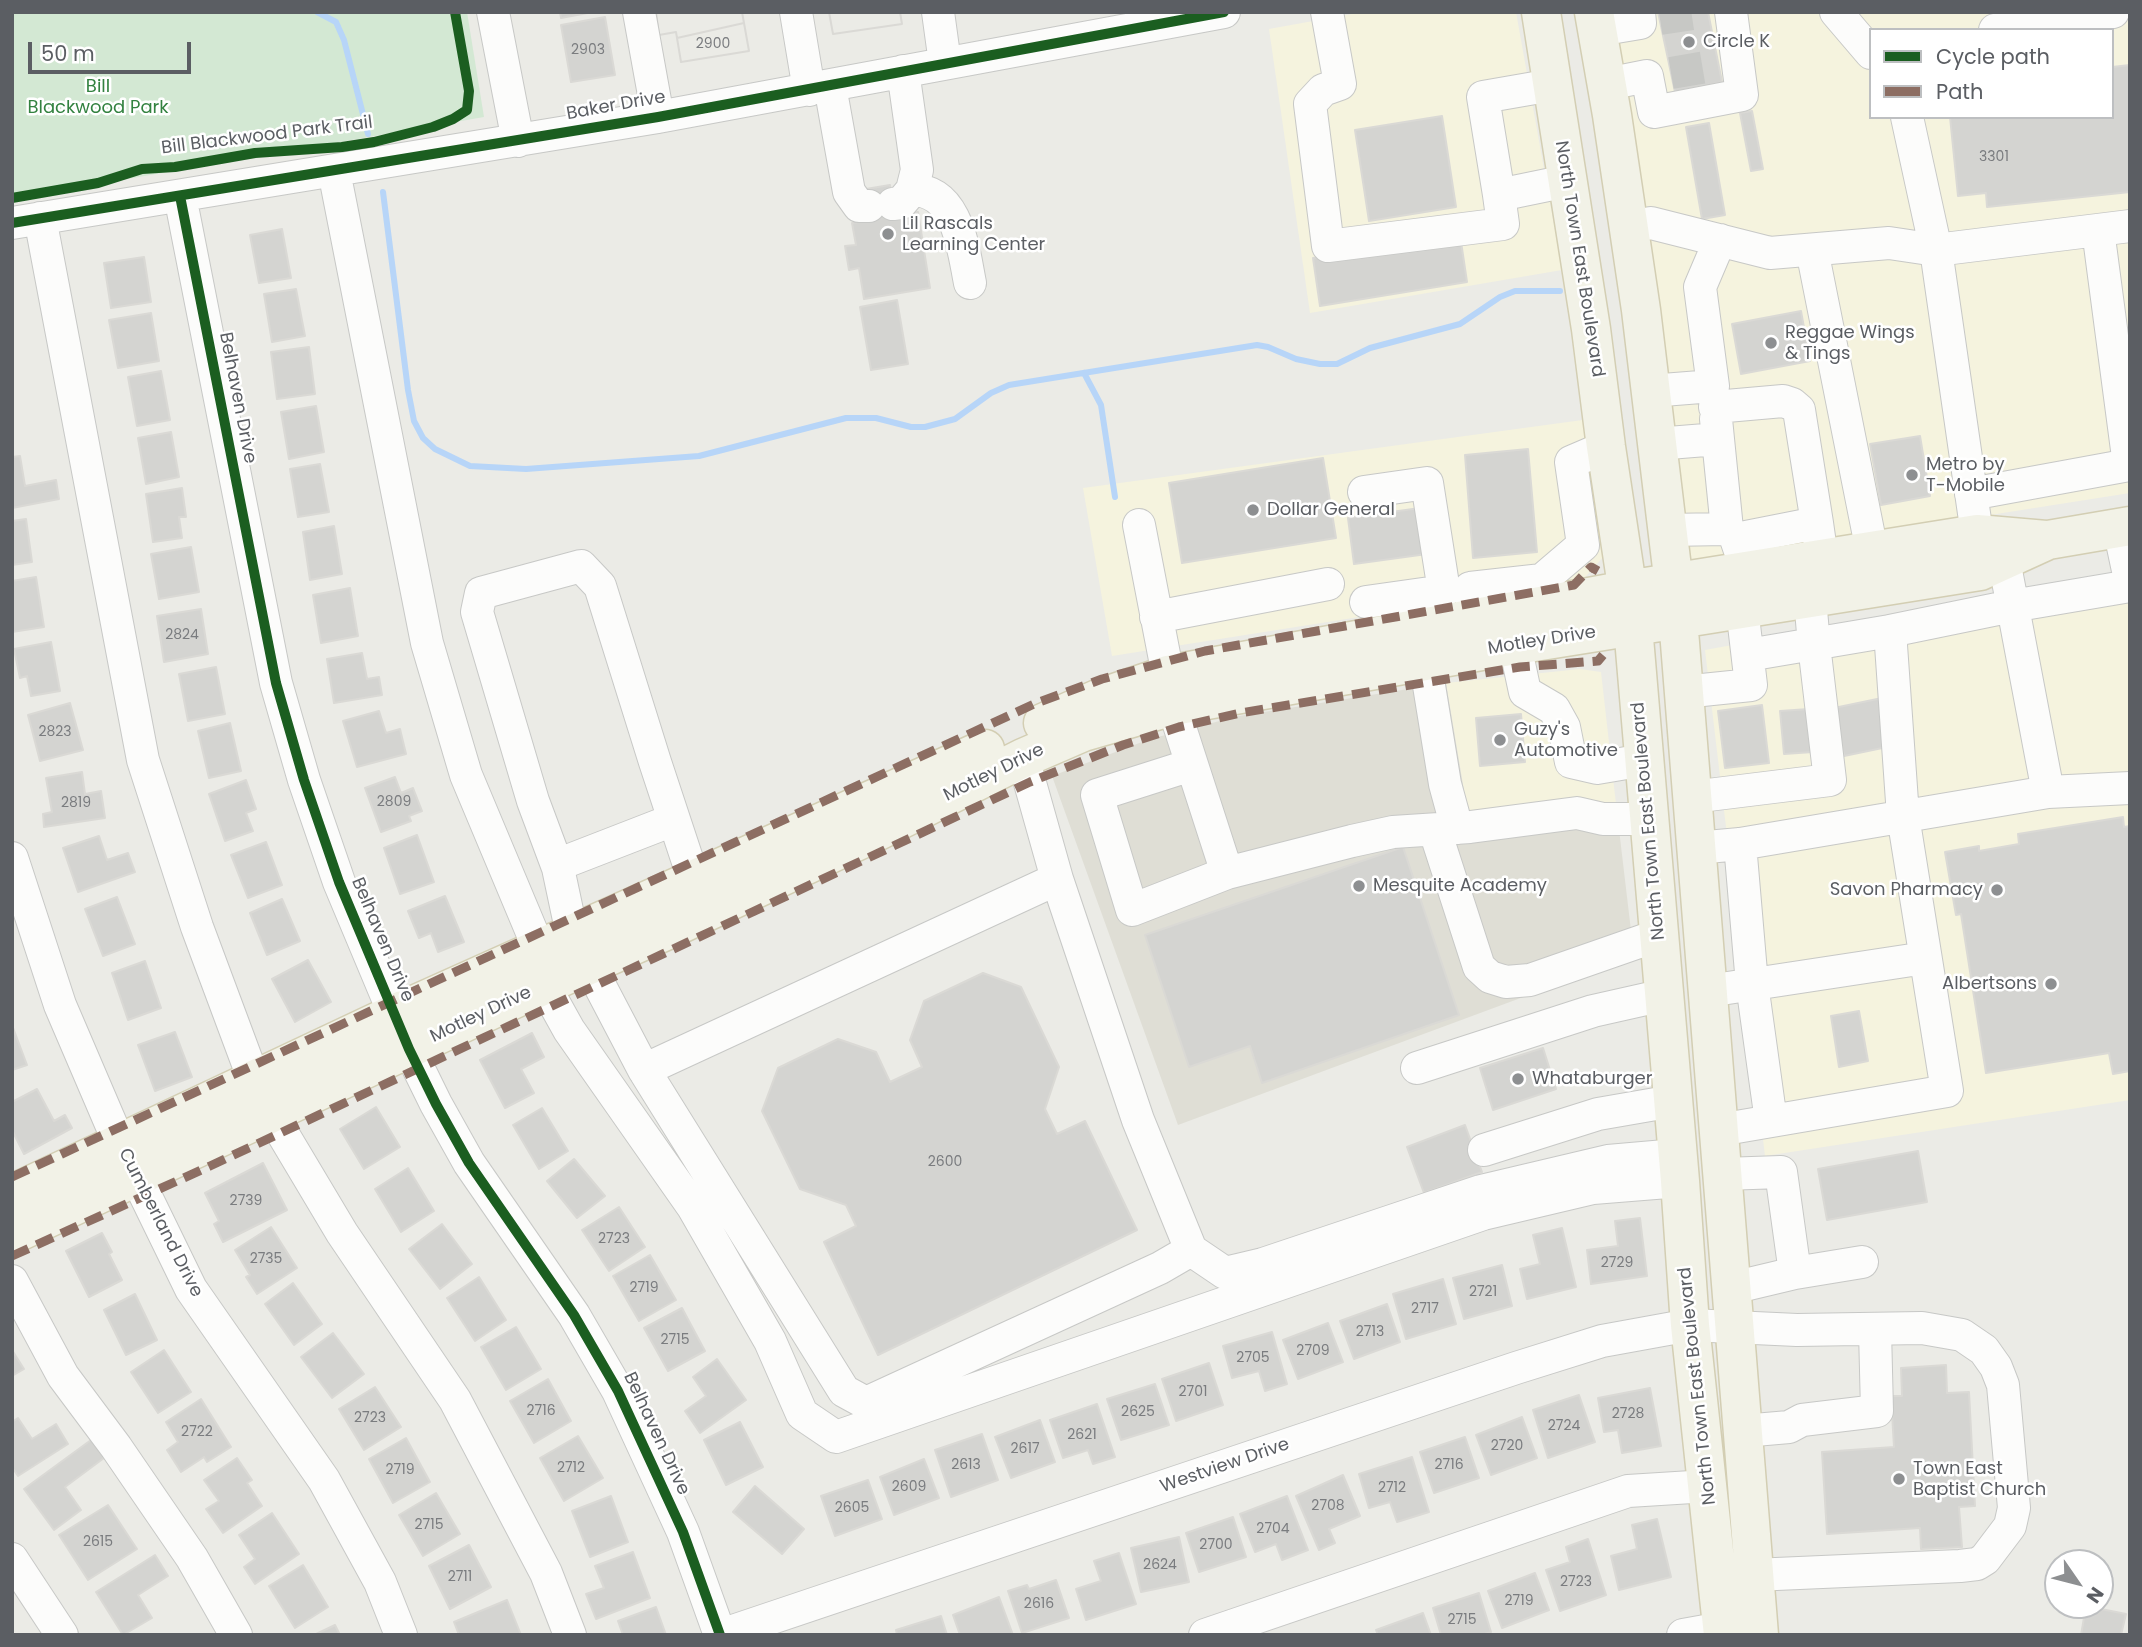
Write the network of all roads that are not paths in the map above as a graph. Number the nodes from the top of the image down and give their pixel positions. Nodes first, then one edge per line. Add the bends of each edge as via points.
1 (493, 12) edge
2 (639, 12) edge
3 (796, 12) edge
4 (938, 12) edge
5 (1224, 12) edge
6 (1327, 12) edge
7 (1541, 12) edge
8 (1731, 12) edge
9 (1836, 12) edge
10 (2113, 12) edge
11 (1646, 18) edge
12 (1596, 21) edge
13 (1084, 25) edge
14 (2012, 28) edge
15 (1869, 51) edge
16 (945, 64) junction
17 (903, 71) junction
18 (1607, 84) junction
19 (1552, 85) junction
20 (820, 88) junction
21 (658, 117) junction
22 (1907, 119) edge
23 (518, 141) junction
24 (334, 170) junction
25 (1567, 181) junction
26 (180, 195) junction
27 (1499, 195) junction
28 (891, 200) junction
29 (26, 220) edge
30 (2130, 226) edge
31 (1629, 227) junction
32 (2098, 230) junction
33 (1720, 240) junction
34 (1812, 250) junction
35 (1936, 250) junction
36 (970, 283) dead end
37 (1650, 391) junction
38 (1714, 397) junction
39 (1718, 439) junction
40 (1656, 444) junction
41 (1606, 447) junction
42 (2130, 466) edge
43 (1364, 492) dead end
44 (1971, 494) junction
45 (1139, 525) dead end
46 (2124, 527) edge
47 (1666, 530) junction
48 (1977, 534) junction
49 (2048, 540) junction
50 (1819, 541) junction
51 (1736, 546) junction
52 (1872, 551) junction
53 (2004, 560) junction
54 (2130, 580) edge
55 (1328, 584) dead end
56 (2130, 586) edge
57 (1810, 598) junction
58 (1463, 599) junction
59 (1675, 601) junction
60 (1366, 602) dead end
61 (2012, 606) junction
62 (1630, 608) junction
63 (1742, 608) junction
64 (1156, 617) junction
65 (1411, 630) junction
66 (1890, 631) junction
67 (1515, 645) junction
68 (1814, 645) junction
69 (1748, 655) junction
70 (1170, 691) junction
71 (1684, 692) junction
72 (1023, 758) junction
73 (1644, 760) junction
74 (1191, 765) junction
75 (1830, 780) junction
76 (2130, 788) edge
77 (2048, 792) junction
78 (1692, 797) junction
79 (1903, 816) junction
80 (673, 820) junction
81 (1649, 820) junction
82 (1833, 828) junction
83 (1446, 829) junction
84 (1740, 844) junction
85 (1696, 848) junction
86 (12, 858) edge
87 (557, 865) junction
88 (1227, 873) junction
89 (1057, 879) junction
90 (694, 880) junction
91 (1659, 935) junction
92 (1925, 958) junction
93 (561, 959) junction
94 (1752, 984) junction
95 (1707, 991) junction
96 (1664, 995) junction
97 (394, 1014) junction
98 (409, 1049) junction
99 (1417, 1068) dead end
100 (644, 1070) junction
101 (254, 1080) junction
102 (1673, 1101) junction
103 (271, 1114) junction
104 (1771, 1121) junction
105 (1719, 1130) junction
106 (1484, 1150) dead end
107 (128, 1161) junction
108 (1678, 1168) junction
109 (1723, 1174) junction
110 (12, 1194) edge
111 (12, 1236) edge
112 (1191, 1250) junction
113 (1862, 1262) dead end
114 (1795, 1273) junction
115 (12, 1281) edge
116 (1732, 1288) junction
117 (1690, 1325) junction
118 (1735, 1328) junction
119 (1875, 1329) junction
120 (1743, 1431) junction
121 (1708, 1486) junction
122 (12, 1559) edge
123 (1754, 1573) junction
124 (1717, 1577) junction
125 (1741, 1630) edge
126 (62, 1635) edge
127 (236, 1635) edge
128 (401, 1635) edge
129 (570, 1635) edge
130 (721, 1635) edge
131 (1205, 1635) edge
132 (1684, 1635) edge

1 - 23 street
2 - 21 street
3 - 20 street
4 - 16 street
5 - 13 street, Baker Drive
6 - 27 street via 1340,84 1323,90 1310,104 1328,246 1503,224
7 - 19 main road, North Town East Boulevard
8 - 18 street via 1728,64 1742,95 1654,112 1659,75
9 - 15 street
10 - 14 street
11 - 12 street
12 - 18 main road
13 - 16 street, Baker Drive
16 - 17 street, Baker Drive
17 - 20 street, Baker Drive
17 - 28 street via 917,170
18 - 31 main road
19 - 25 main road, North Town East Boulevard
19 - 27 street via 1483,97
20 - 21 street, Baker Drive
20 - 28 street via 849,192 859,206
21 - 23 street, Baker Drive
22 - 35 street
23 - 24 street, Baker Drive
24 - 26 street, Baker Drive
24 - 93 street via 427,643 466,775
25 - 27 street
25 - 41 main road, North Town East Boulevard
26 - 29 street, Baker Drive
26 - 97 street, Belhaven Drive via 276,683 339,882
28 - 36 street via 924,190 942,201 960,229
29 - 101 street via 143,760 197,927
30 - 32 street
31 - 33 street via 1651,223
31 - 37 main road
32 - 35 street
32 - 42 street
33 - 34 street via 1770,253
33 - 38 street via 1700,287
34 - 35 street via 1889,243
34 - 52 street
35 - 44 street
37 - 38 street
37 - 40 main road
38 - 39 street
38 - 50 street via 1783,401 1799,410
39 - 40 street
39 - 51 street
40 - 47 main road
41 - 58 street via 1571,462 1583,545 1542,580
41 - 62 main road, North Town East Boulevard
42 - 44 street
43 - 58 street via 1427,482
44 - 48 street
45 - 64 street
46 - 49 main road, Motley Drive
46 - 54 street
47 - 51 street
47 - 59 main road
48 - 49 main road, Motley Drive
48 - 52 main road, Motley Drive
49 - 53 main road, Motley Drive
50 - 51 main road, Motley Drive
50 - 52 main road, Motley Drive
51 - 59 main road, Motley Drive
53 - 57 main road, Motley Drive via 1980,571
53 - 61 street
55 - 64 street
56 - 61 street
57 - 63 main road, Motley Drive
57 - 68 street
58 - 62 main road, Motley Drive
58 - 65 main road, Motley Drive
59 - 62 main road, Motley Drive
59 - 63 main road, Motley Drive
59 - 71 main road
60 - 65 street
61 - 66 street
61 - 77 street
62 - 67 main road, Motley Drive
62 - 73 main road, North Town East Boulevard
63 - 69 street
64 - 70 street
65 - 67 main road, Motley Drive
65 - 70 main road, Motley Drive
65 - 83 street via 1445,784
66 - 68 street
66 - 79 street
67 - 73 street via 1525,692 1554,709 1564,727 1571,762 1597,768
68 - 69 street
68 - 75 street
69 - 71 street via 1751,685
70 - 72 main road, Motley Drive
70 - 74 street
70 - 90 main road, Motley Drive via 1100,698
71 - 78 main road
72 - 89 street
72 - 93 main road, Motley Drive via 866,836
73 - 81 main road, North Town East Boulevard
74 - 88 street
74 - 88 street via 1097,794 1132,910
75 - 78 street
75 - 82 street
76 - 77 street
77 - 79 street
78 - 85 main road
79 - 82 street
79 - 92 street
80 - 87 street
80 - 87 street via 600,586 580,566 481,593 477,612 533,801
80 - 90 street
81 - 83 street via 1577,813
81 - 91 main road, North Town East Boulevard
82 - 84 street
83 - 88 street via 1393,832
83 - 91 street via 1479,967 1490,977 1506,982 1530,980
84 - 85 street
84 - 94 street
85 - 95 main road
86 - 107 street, Cumberland Drive via 60,1005
87 - 93 street
89 - 100 street
89 - 112 street via 1138,1120
90 - 93 main road, Motley Drive
91 - 96 main road, North Town East Boulevard
92 - 94 street
92 - 104 street via 1947,1091
93 - 97 main road, Motley Drive
93 - 98 main road, Motley Drive
93 - 100 street
93 - 108 street via 569,1030 693,1207 770,1341 802,1414 836,1437 1483,1214
94 - 95 street
94 - 104 street
95 - 96 main road
95 - 105 main road
96 - 99 street via 1593,1011
96 - 102 main road, North Town East Boulevard
97 - 98 street, Belhaven Drive
97 - 101 main road, Motley Drive
98 - 103 main road, Motley Drive
98 - 130 street, Belhaven Drive via 469,1163 574,1315 618,1391 683,1532
100 - 112 street via 844,1391 866,1404
101 - 107 main road, Motley Drive
102 - 106 street via 1598,1114
102 - 108 main road, North Town East Boulevard
103 - 107 main road, Motley Drive
103 - 129 street via 342,1233 455,1400 546,1573
104 - 105 street
105 - 109 main road
107 - 110 main road, Motley Drive
107 - 111 main road, Motley Drive
107 - 128 street, Cumberland Drive via 191,1289 324,1480 380,1582
108 - 112 street via 1608,1161 1481,1191 1225,1273
108 - 117 main road, North Town East Boulevard
109 - 114 street via 1781,1172
109 - 116 main road
113 - 114 street
114 - 116 street
115 - 127 street via 63,1376 192,1558
116 - 118 main road
117 - 118 street, Westview Drive
117 - 121 main road, North Town East Boulevard
117 - 130 street, Westview Drive via 1602,1341 1516,1368
118 - 119 street, Westview Drive
118 - 120 main road
119 - 120 street via 1877,1411
119 - 123 street, Westview Drive via 1922,1328 1962,1335 1984,1350 1996,1367 2003,1385 2012,1480 2010,1526 1977,1564
120 - 123 main road
121 - 124 main road, North Town East Boulevard
121 - 131 street via 1628,1491
122 - 126 street
123 - 124 street, Westview Drive
123 - 125 main road
124 - 125 main road, North Town East Boulevard
125 - 132 street

